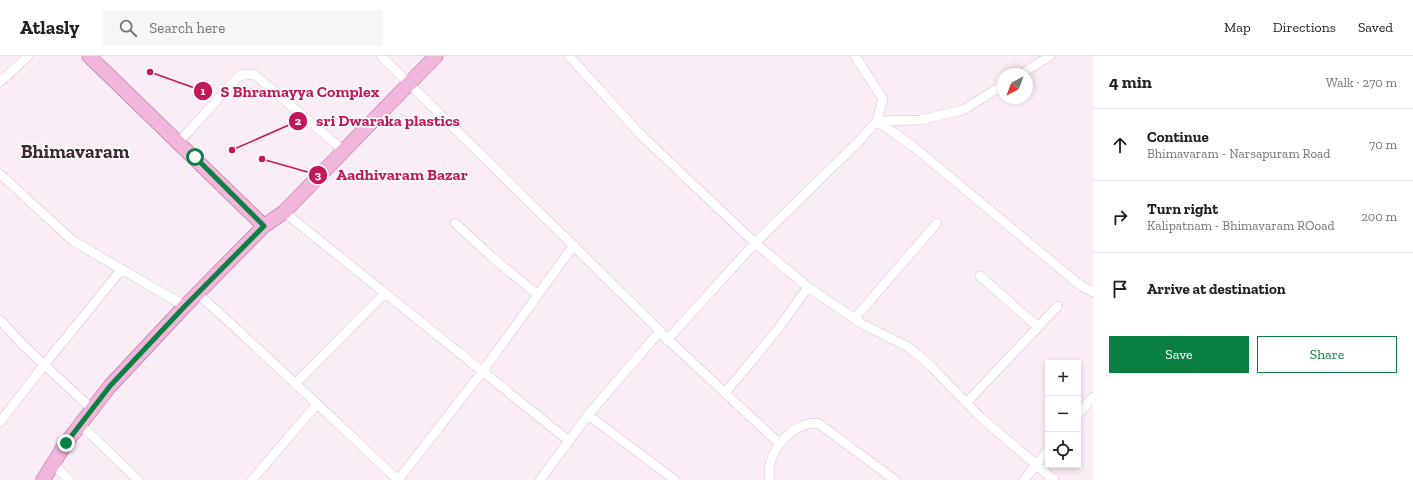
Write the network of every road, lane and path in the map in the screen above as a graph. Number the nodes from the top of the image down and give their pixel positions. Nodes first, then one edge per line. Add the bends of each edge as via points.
1 (28, 56) edge
2 (89, 56) edge
3 (381, 56) edge
4 (436, 56) edge
5 (569, 56) edge
6 (855, 56) edge
7 (1050, 56) edge
8 (1031, 68) edge
9 (2, 76) edge
10 (409, 83) junction
11 (997, 89) edge
12 (877, 121) junction
13 (179, 142) junction
14 (344, 151) junction
15 (0, 174) edge
16 (284, 212) junction
17 (455, 223) dead end
18 (937, 223) dead end
19 (264, 226) junction
20 (755, 243) junction
21 (574, 246) junction
22 (122, 269) junction
23 (980, 276) dead end
24 (808, 287) junction
25 (1093, 292) edge
26 (197, 293) junction
27 (385, 293) junction
28 (538, 295) junction
29 (185, 306) junction
30 (1058, 306) dead end
31 (854, 319) junction
32 (0, 320) edge
33 (1038, 327) junction
34 (660, 331) junction
35 (667, 340) junction
36 (44, 364) junction
37 (482, 372) junction
38 (294, 384) junction
39 (725, 393) junction
40 (1093, 397) edge
41 (966, 403) junction
42 (317, 404) junction
43 (92, 409) junction
44 (1081, 411) edge
45 (588, 415) junction
46 (0, 422) edge
47 (81, 425) junction
48 (569, 441) junction
49 (780, 444) junction
50 (1045, 453) edge
51 (53, 464) junction
52 (1035, 465) junction
53 (43, 480) edge
54 (69, 480) edge
55 (138, 480) edge
56 (252, 480) edge
57 (398, 480) edge
58 (540, 480) edge
59 (675, 480) edge
60 (770, 480) edge
61 (895, 480) edge
62 (1024, 480) edge
63 (1054, 480) edge

1 - 9 street
2 - 13 main road
3 - 10 street
4 - 10 main road
5 - 20 street via 641,134
6 - 12 street via 883,99
7 - 8 street
10 - 14 main road
10 - 21 street
11 - 12 street via 963,110 920,120
12 - 20 street via 860,141
12 - 25 street via 914,147 1081,286
13 - 14 street via 238,77 245,74 255,75
13 - 19 main road
14 - 16 main road
15 - 22 street via 73,241
16 - 19 main road
16 - 27 street
17 - 28 street
18 - 31 street
19 - 26 main road
20 - 24 street
20 - 35 street
21 - 28 street
21 - 34 street
22 - 29 street
22 - 36 street
23 - 33 street
24 - 31 street
24 - 39 street via 778,329
26 - 29 main road
26 - 38 street via 266,354
27 - 37 street
27 - 38 street
28 - 37 street
29 - 43 main road via 110,386
30 - 33 street
31 - 41 street via 908,347 932,367
32 - 36 street
33 - 41 street
34 - 35 street
34 - 45 street
35 - 39 street
36 - 43 street
36 - 46 street
37 - 48 street
37 - 57 street
38 - 42 street
39 - 49 street
40 - 44 street
41 - 52 street
42 - 56 street
42 - 57 street
43 - 47 main road
45 - 48 street
45 - 59 street
47 - 51 main road
47 - 55 street
48 - 58 street
49 - 60 street via 768,470
49 - 61 street via 797,428 818,423
50 - 52 street
51 - 53 main road
51 - 54 street
52 - 62 street
52 - 63 street

